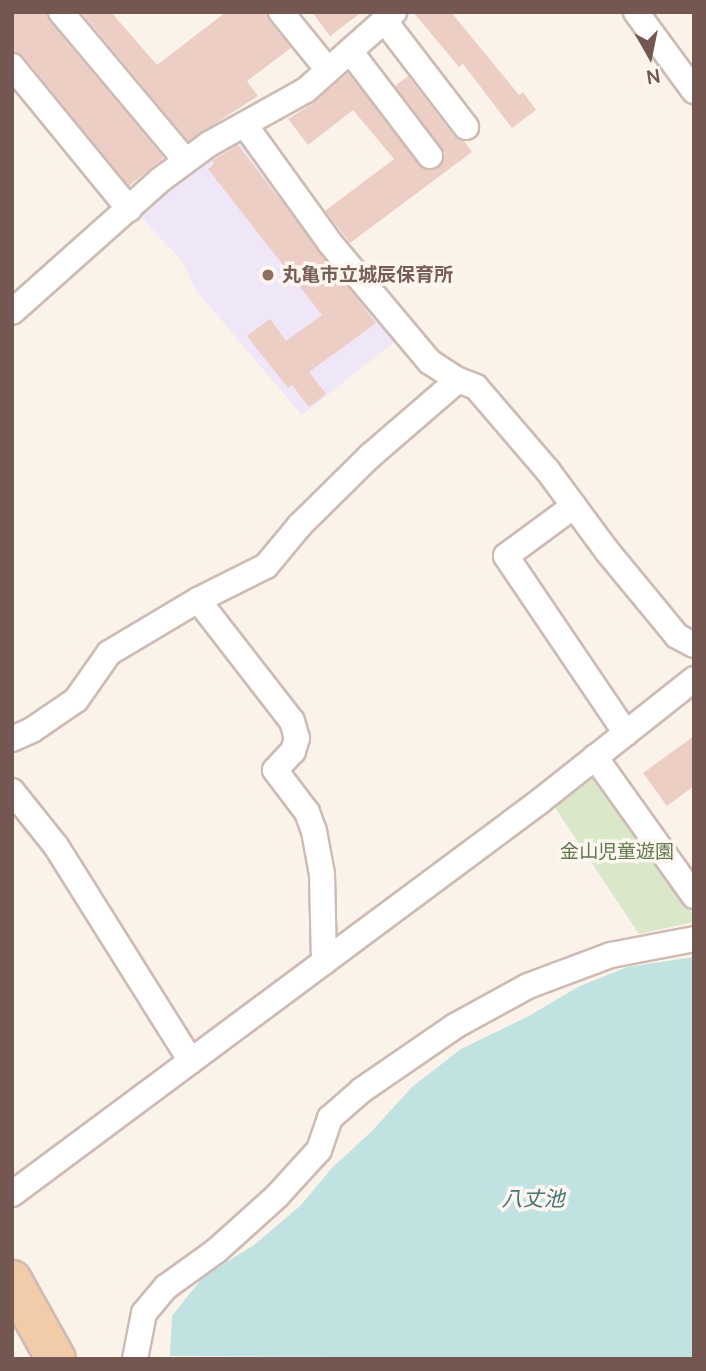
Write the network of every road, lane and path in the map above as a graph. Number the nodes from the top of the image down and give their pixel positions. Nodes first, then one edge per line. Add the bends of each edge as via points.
1 (61, 12) edge
2 (636, 12) edge
3 (289, 15) edge
4 (389, 16) edge
5 (350, 51) junction
6 (12, 66) edge
7 (328, 70) junction
8 (694, 91) edge
9 (245, 125) junction
10 (466, 127) dead end
11 (430, 156) dead end
12 (186, 161) junction
13 (129, 209) junction
14 (12, 312) edge
15 (458, 380) junction
16 (574, 506) junction
17 (198, 600) junction
18 (694, 645) edge
19 (694, 679) edge
20 (626, 733) junction
21 (12, 739) edge
22 (595, 757) junction
23 (12, 791) edge
24 (694, 896) edge
25 (694, 939) edge
26 (324, 962) junction
27 (191, 1061) junction
28 (12, 1194) edge
29 (12, 1280) edge
30 (56, 1359) edge
31 (135, 1359) edge

1 - 12 street
2 - 8 street
3 - 7 street
4 - 5 street
4 - 10 street
5 - 7 street
5 - 11 street
6 - 13 street
7 - 9 street via 306,90
9 - 12 street
9 - 15 street via 346,263 430,362
12 - 13 street
13 - 14 street
15 - 16 street via 476,387
15 - 17 street via 370,456 266,566
16 - 18 street via 677,636
16 - 20 street via 506,556
17 - 21 street via 109,653 76,700
17 - 26 street via 292,721 297,738 293,751 275,770 307,812 314,831 322,874
19 - 20 street
20 - 22 street
22 - 24 street
22 - 26 street
23 - 27 street via 56,846
25 - 31 street via 611,956 528,986 455,1026 362,1090 330,1118 319,1150 277,1196 216,1251 166,1287 144,1313
26 - 27 street
27 - 28 street
29 - 30 main road

